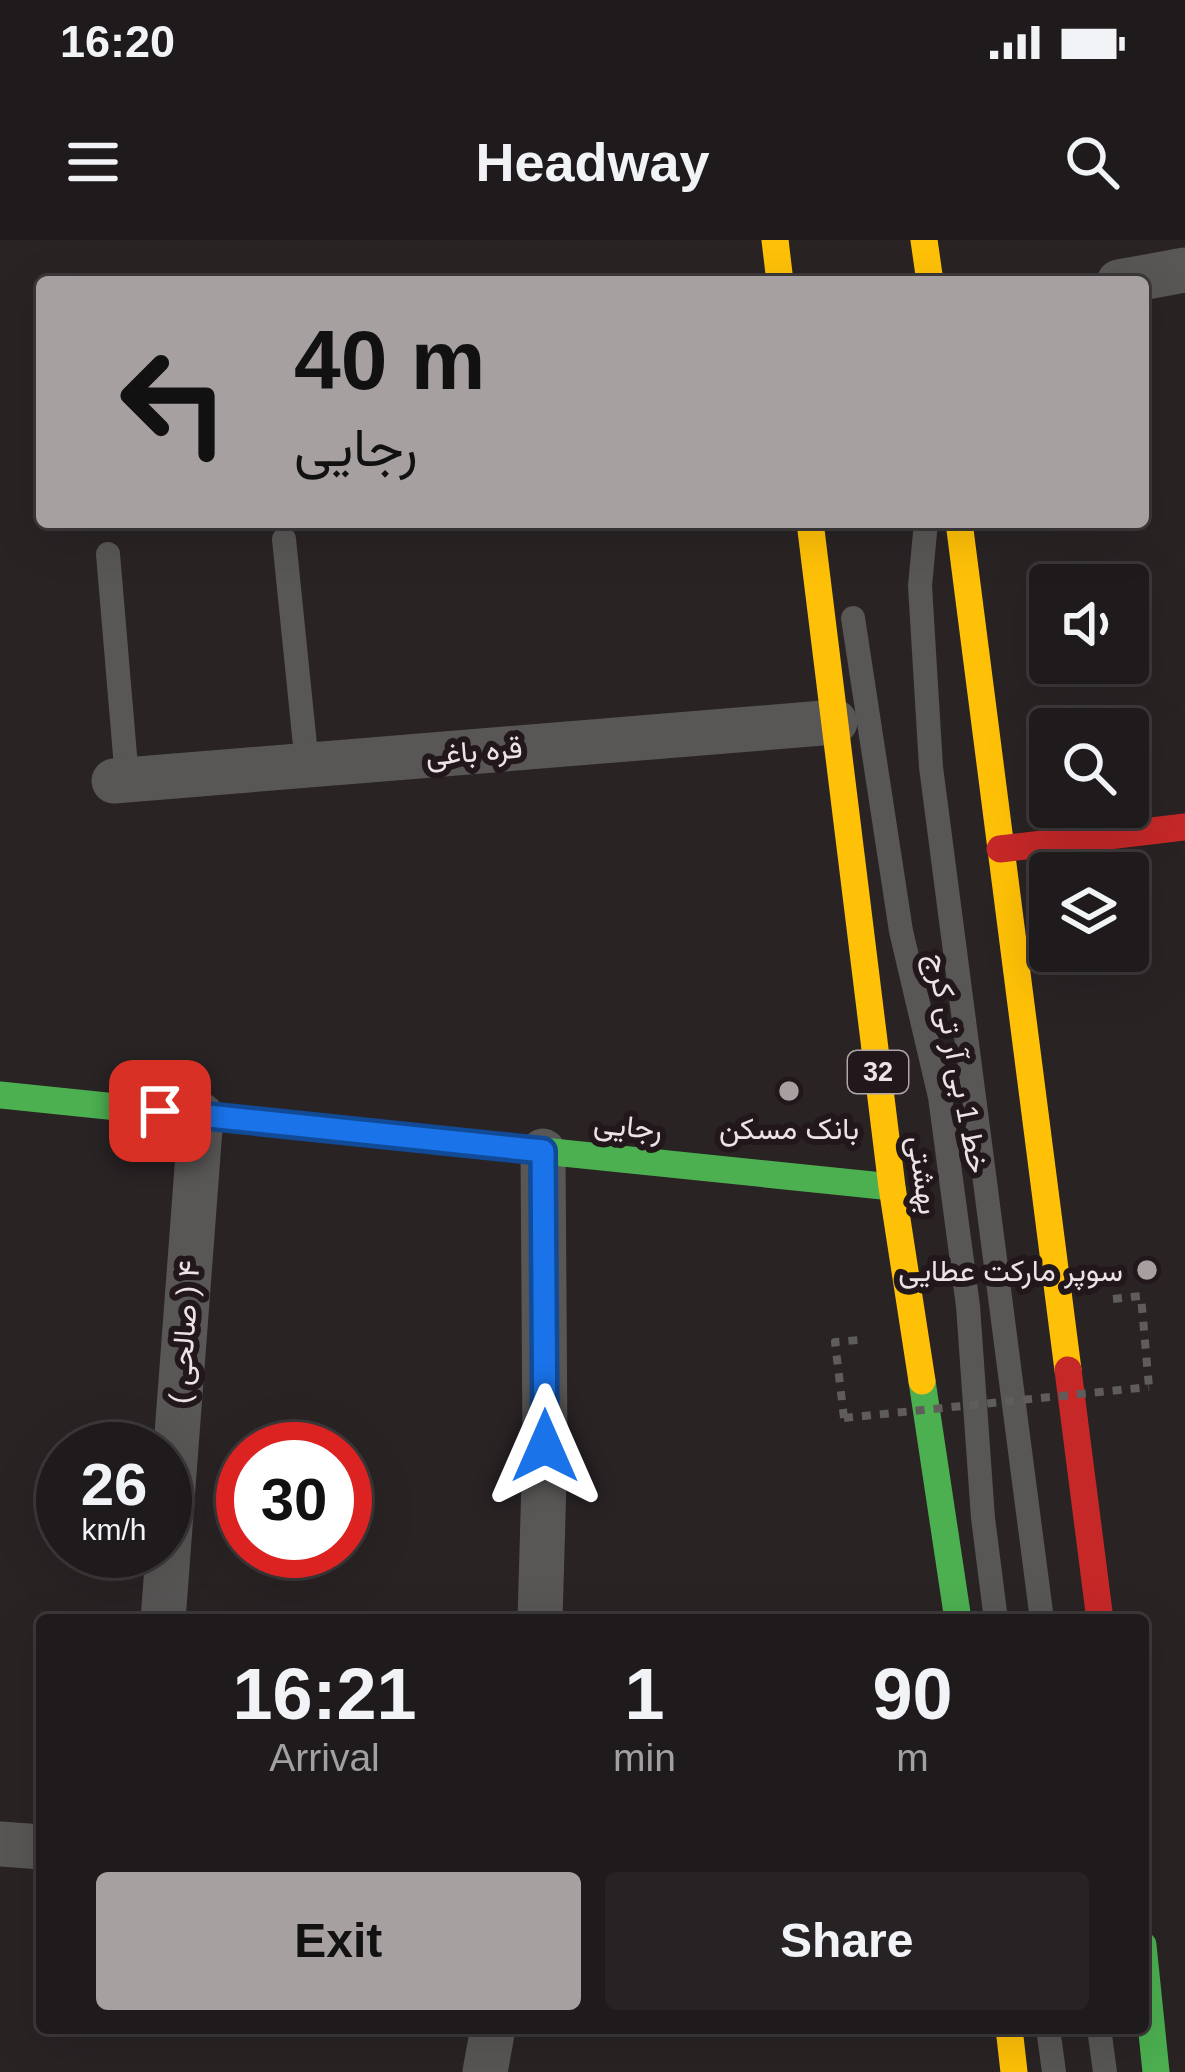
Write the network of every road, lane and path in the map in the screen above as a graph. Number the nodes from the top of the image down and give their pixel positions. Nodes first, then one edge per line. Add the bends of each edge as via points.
1 (775, 240) edge
2 (925, 240) edge
3 (1185, 270) edge
4 (779, 276) edge
5 (929, 276) edge
6 (1149, 277) edge
7 (811, 528) edge
8 (831, 528) edge
9 (925, 528) edge
10 (960, 528) edge
11 (284, 538) dead end
12 (108, 554) dead end
13 (835, 722) junction
14 (307, 765) junction
15 (121, 780) joint
16 (1185, 827) edge
17 (1000, 849) junction
18 (0, 1095) edge
19 (201, 1115) junction
20 (543, 1151) junction
21 (892, 1187) junction
22 (1141, 1296) dead end
23 (835, 1342) dead end
24 (163, 1614) edge
25 (540, 1614) edge
26 (957, 1614) edge
27 (995, 1614) edge
28 (1041, 1614) edge
29 (1099, 1614) edge
30 (0, 1844) edge
31 (36, 1847) edge
32 (1149, 1965) edge
33 (492, 2034) edge
34 (1010, 2034) edge
35 (1049, 2034) edge
36 (1100, 2034) edge
37 (485, 2072) edge
38 (1013, 2072) edge
39 (1054, 2072) edge
40 (1105, 2072) edge
41 (1156, 2072) edge

1 - 4 main road
2 - 5 main road
3 - 6 street
7 - 13 main road, بهشتی / 32
8 - 27 lane, خط 1 بی آر تی کرج via 856,630 901,931 940,1097
9 - 28 lane, خط 1 بی آر تی کرج via 920,586 931,767
10 - 17 main road
11 - 14 lane
12 - 15 lane
13 - 14 street, قره باغی
13 - 21 main road, بهشتی / 32
14 - 15 street, قره باغی
16 - 17 main road
17 - 29 main road
18 - 19 main road, رجایی
19 - 20 main road, رجایی
19 - 24 street, ( صالحی ) ۴
20 - 21 main road, رجایی
20 - 25 street
21 - 26 main road, بهشتی / 32
22 - 23 path, bridge via 1149,1387 844,1418
30 - 31 street
32 - 41 main road via 1159,1998
33 - 37 street
34 - 38 main road
35 - 39 lane
36 - 40 lane

